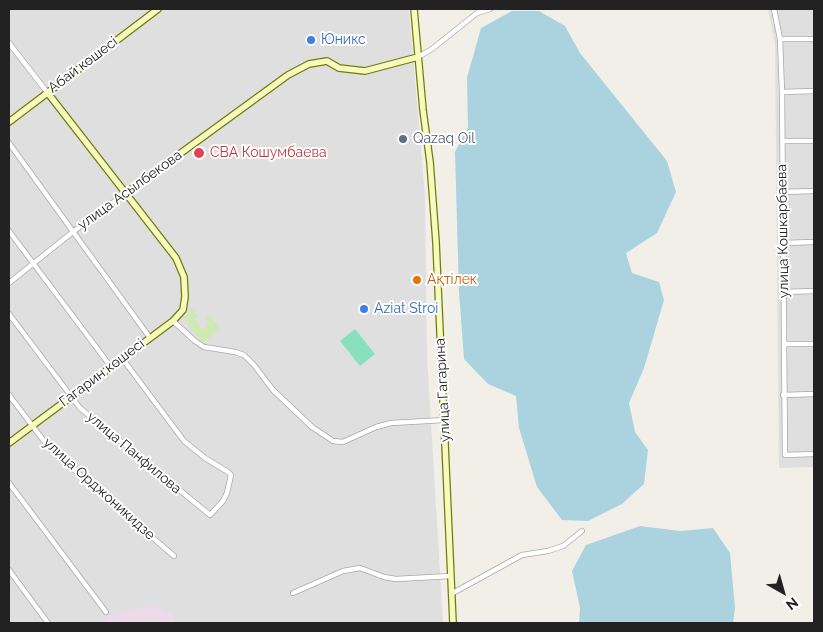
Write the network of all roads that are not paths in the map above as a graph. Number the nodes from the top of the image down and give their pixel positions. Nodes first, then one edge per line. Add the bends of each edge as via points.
1 (158, 9) edge
2 (414, 9) edge
3 (490, 9) edge
4 (774, 9) edge
5 (780, 39) junction
6 (814, 39) edge
7 (9, 43) edge
8 (418, 57) junction
9 (47, 92) junction
10 (782, 92) junction
11 (814, 92) edge
12 (9, 122) edge
13 (782, 141) junction
14 (814, 141) edge
15 (9, 143) edge
16 (814, 191) edge
17 (782, 192) junction
18 (126, 193) junction
19 (9, 231) edge
20 (74, 231) junction
21 (814, 242) edge
22 (783, 243) junction
23 (33, 263) junction
24 (9, 282) edge
25 (814, 291) edge
26 (783, 292) junction
27 (9, 314) edge
28 (174, 321) junction
29 (150, 338) junction
30 (784, 344) junction
31 (814, 344) edge
32 (122, 358) junction
33 (111, 367) junction
34 (814, 394) edge
35 (9, 395) edge
36 (783, 395) junction
37 (71, 397) junction
38 (445, 420) junction
39 (32, 426) junction
40 (9, 443) edge
41 (814, 454) edge
42 (9, 483) edge
43 (582, 531) dead end
44 (174, 556) dead end
45 (9, 570) edge
46 (450, 576) junction
47 (293, 593) dead end
48 (451, 594) junction
49 (106, 612) dead end
50 (48, 623) edge
51 (453, 623) edge

1 - 9 street, Абай көшесі
2 - 8 street, улица Гагарина
3 - 8 street via 477,13
4 - 5 street, улица Кошкарбаева
5 - 6 street
5 - 10 street, улица Кошкарбаева
7 - 9 street
8 - 18 street, улица Асылбекова via 366,72 339,68 327,61 309,64 288,75
8 - 38 street, улица Гагарина via 436,242
9 - 12 street, Абай көшесі
9 - 18 street
10 - 11 street
10 - 13 street, улица Кошкарбаева
13 - 14 street
13 - 17 street, улица Кошкарбаева
15 - 20 street
16 - 17 street
17 - 22 street, улица Кошкарбаева
18 - 20 street, улица Асылбекова
18 - 28 street, Гагарин көшесі via 180,265 186,287 183,310
19 - 23 street
20 - 23 street, улица Асылбекова
20 - 29 street
21 - 22 street
22 - 26 street, улица Кошкарбаева
23 - 24 street, улица Асылбекова
23 - 33 street
25 - 26 street
26 - 30 street, улица Кошкарбаева
27 - 37 street, улица Панфилова
28 - 29 street, Гагарин көшесі
28 - 38 street via 204,347 244,355 272,390 333,442 343,442 376,426 391,423
29 - 32 street, Гагарин көшесі
30 - 31 street
30 - 36 street, улица Кошкарбаева
32 - 33 street, Гагарин көшесі
32 - 37 street, улица Панфилова via 184,441 231,475 223,502 210,516
33 - 37 street, Гагарин көшесі
34 - 36 street
35 - 39 street, улица Орджоникидзе
36 - 41 street, улица Кошкарбаева via 785,455
37 - 39 street, Гагарин көшесі
38 - 46 street, улица Гагарина
39 - 40 street, Гагарин көшесі
39 - 44 street, улица Орджоникидзе via 50,449
42 - 49 street
43 - 48 street via 563,546 522,555
45 - 50 street
46 - 47 street via 396,579 360,568 343,571
46 - 48 street, улица Гагарина
48 - 51 street, улица Гагарина

